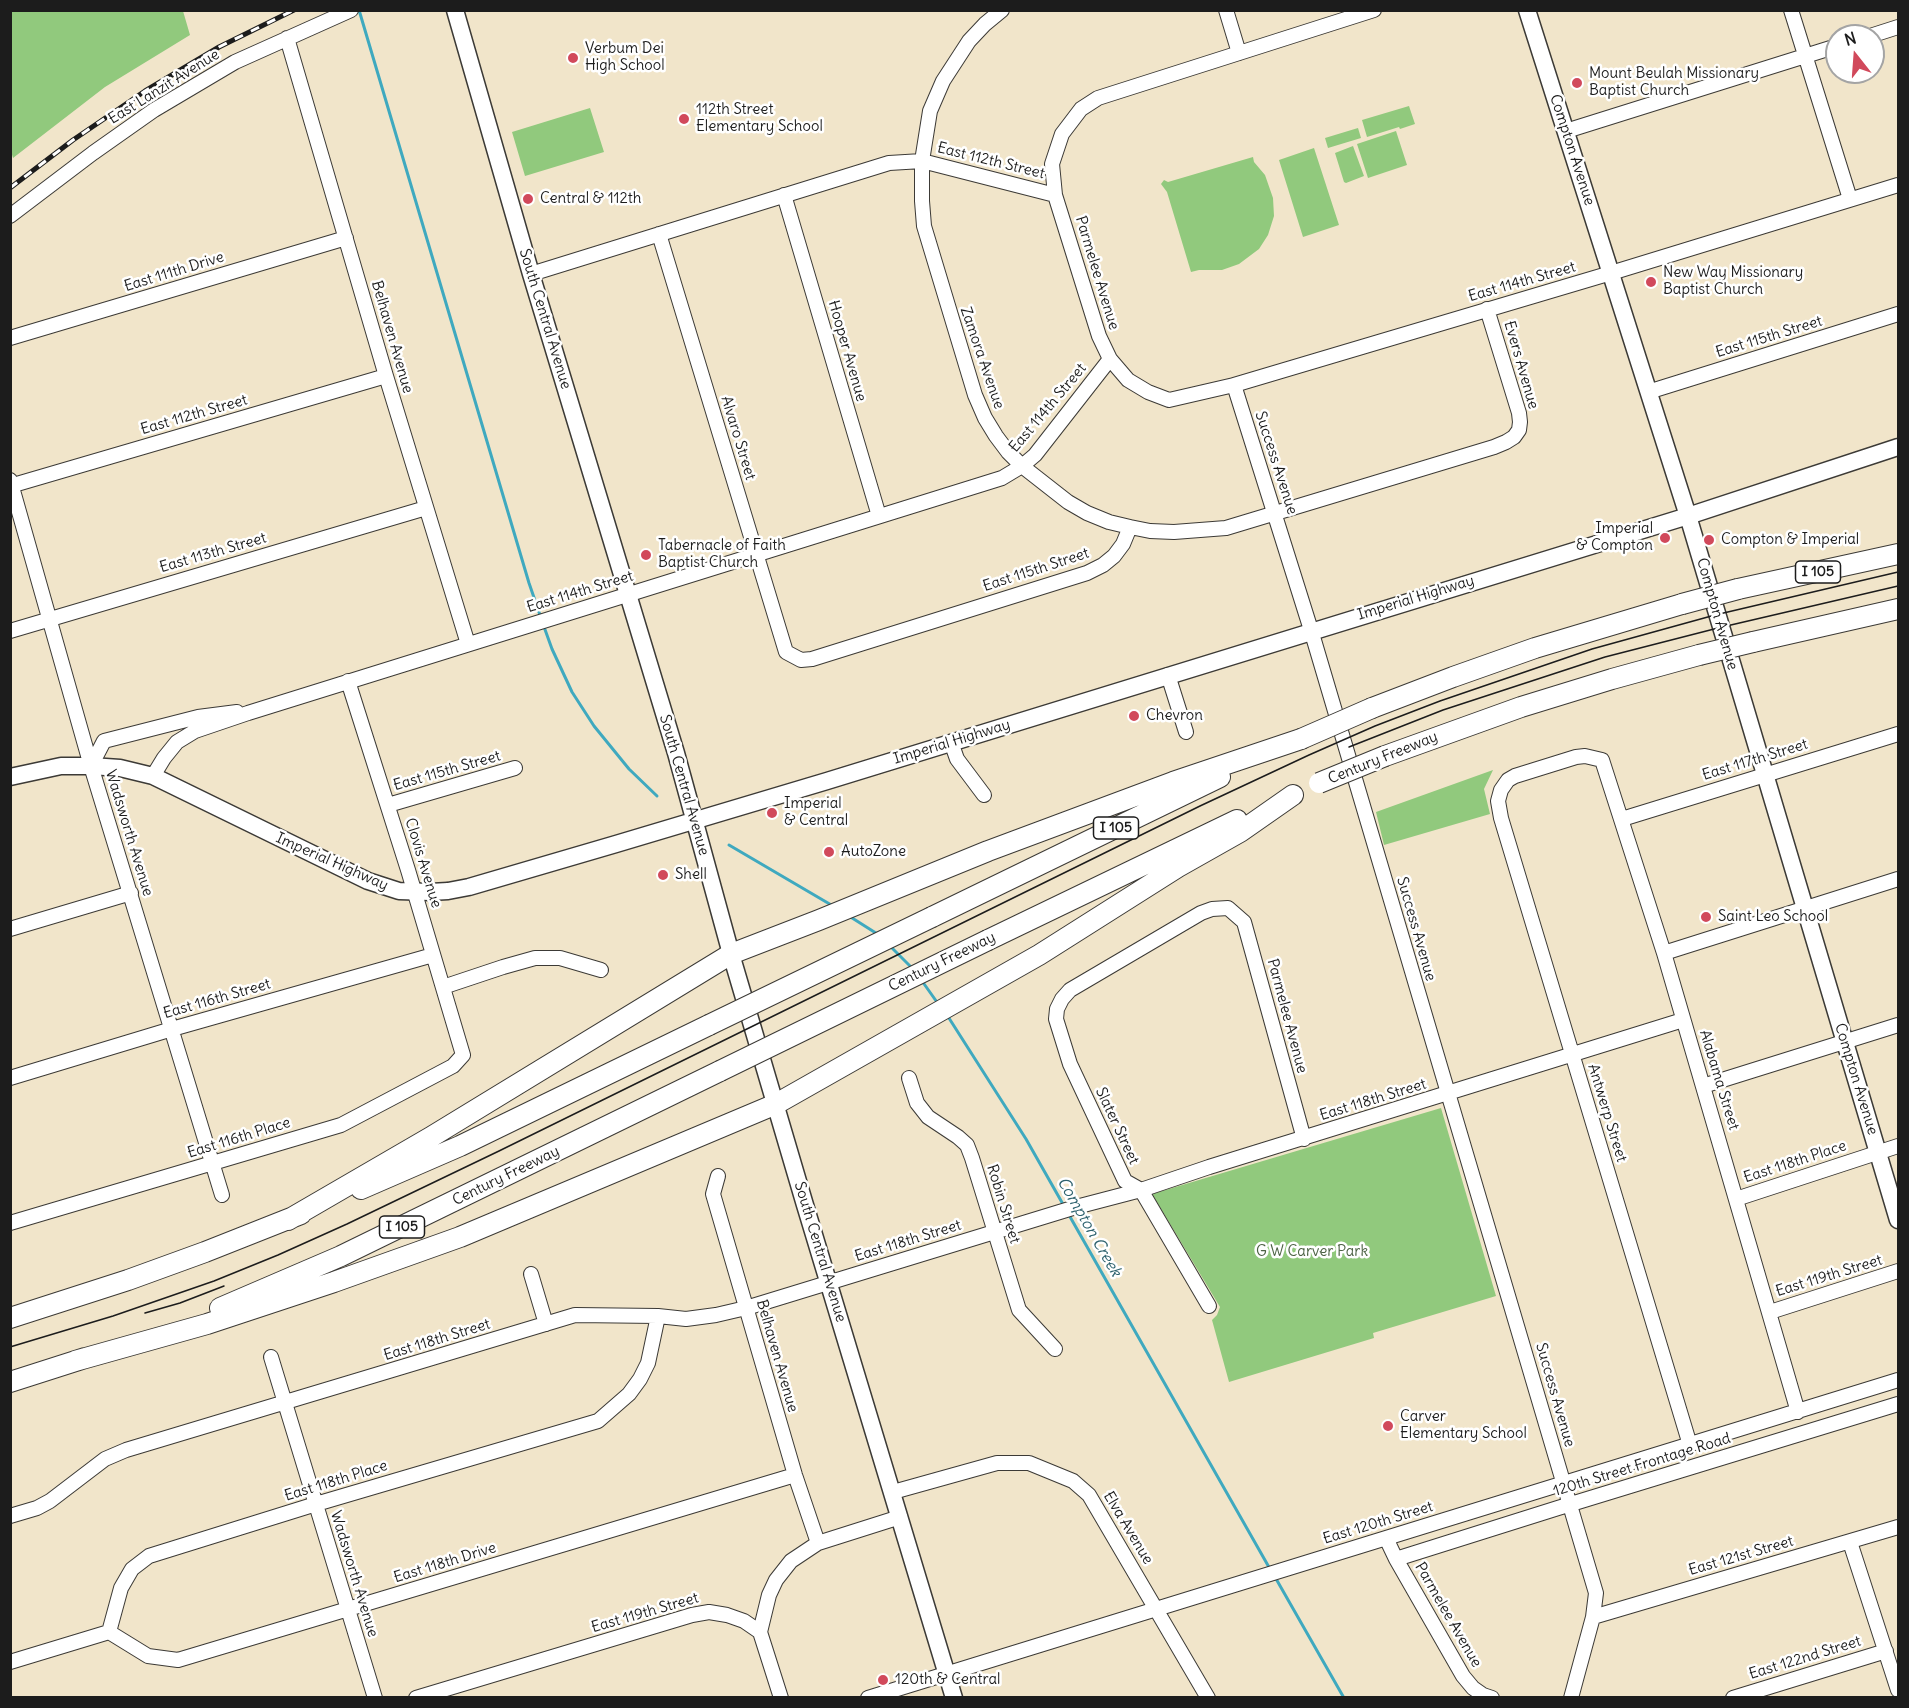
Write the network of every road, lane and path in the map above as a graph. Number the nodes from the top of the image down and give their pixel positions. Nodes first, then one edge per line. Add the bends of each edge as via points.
1 (455, 10) edge
2 (1002, 10) edge
3 (1226, 10) edge
4 (1374, 10) edge
5 (1527, 10) edge
6 (1791, 10) edge
7 (350, 11) edge
8 (287, 38) junction
9 (1825, 50) edge
10 (1239, 53) junction
11 (1804, 56) junction
12 (1566, 131) junction
13 (922, 161) junction
14 (1899, 185) edge
15 (784, 195) junction
16 (1055, 195) junction
17 (1850, 199) junction
18 (10, 216) edge
19 (659, 234) junction
20 (346, 238) junction
21 (1611, 273) junction
22 (531, 274) junction
23 (1487, 309) junction
24 (1899, 314) edge
25 (10, 338) edge
26 (1110, 359) junction
27 (386, 376) junction
28 (1234, 385) junction
29 (1648, 392) junction
30 (1899, 447) edge
31 (1022, 466) junction
32 (11, 484) edge
33 (426, 508) junction
34 (1275, 513) junction
35 (879, 516) junction
36 (1688, 516) junction
37 (1130, 527) junction
38 (756, 554) junction
39 (1899, 554) edge
40 (627, 594) junction
41 (1899, 609) edge
42 (51, 618) junction
43 (1311, 630) junction
44 (10, 631) edge
45 (468, 644) junction
46 (786, 652) joint
47 (1168, 675) junction
48 (348, 681) junction
49 (248, 713) junction
50 (1186, 732) dead end
51 (1899, 734) edge
52 (1301, 739) junction
53 (951, 742) junction
54 (1602, 760) joint
55 (92, 766) junction
56 (515, 768) dead end
57 (1765, 774) junction
58 (153, 776) junction
59 (10, 777) edge
60 (984, 795) dead end
61 (1293, 795) junction
62 (388, 805) junction
63 (1622, 819) junction
64 (694, 820) junction
65 (1899, 879) edge
66 (415, 892) junction
67 (130, 893) junction
68 (1805, 907) junction
69 (1228, 908) joint
70 (10, 929) edge
71 (1664, 953) junction
72 (731, 954) junction
73 (433, 955) junction
74 (601, 970) dead end
75 (443, 987) junction
76 (1683, 1020) junction
77 (1899, 1025) edge
78 (172, 1029) junction
79 (1845, 1042) junction
80 (463, 1054) joint
81 (1572, 1056) junction
82 (10, 1078) edge
83 (909, 1078) dead end
84 (1703, 1086) junction
85 (1448, 1094) junction
86 (776, 1104) junction
87 (1304, 1139) junction
88 (1899, 1146) edge
89 (1878, 1152) junction
90 (213, 1163) junction
91 (718, 1176) dead end
92 (1141, 1190) junction
93 (222, 1195) dead end
94 (1736, 1199) junction
95 (288, 1220) junction
96 (1899, 1220) edge
97 (10, 1223) edge
98 (995, 1232) junction
99 (1899, 1271) edge
100 (531, 1274) dead end
101 (829, 1282) junction
102 (1209, 1306) dead end
103 (746, 1308) junction
104 (1770, 1312) junction
105 (658, 1316) junction
106 (10, 1318) edge
107 (546, 1324) junction
108 (1055, 1349) dead end
109 (271, 1357) dead end
110 (75, 1361) junction
111 (1899, 1380) edge
112 (10, 1382) edge
113 (285, 1403) junction
114 (1899, 1404) edge
115 (1798, 1412) junction
116 (1690, 1445) junction
117 (795, 1474) junction
118 (1563, 1484) junction
119 (893, 1492) junction
120 (316, 1504) junction
121 (1570, 1504) junction
122 (10, 1516) edge
123 (900, 1517) junction
124 (1899, 1527) edge
125 (1386, 1538) junction
126 (1850, 1542) junction
127 (818, 1543) junction
128 (1396, 1559) junction
129 (1157, 1608) junction
130 (348, 1610) junction
131 (1593, 1617) junction
132 (109, 1632) junction
133 (760, 1632) junction
134 (1886, 1651) junction
135 (10, 1662) edge
136 (948, 1673) junction
137 (1899, 1690) edge
138 (375, 1698) edge
139 (416, 1698) edge
140 (781, 1698) edge
141 (868, 1698) edge
142 (954, 1698) edge
143 (1208, 1698) edge
144 (1492, 1698) edge
145 (1571, 1698) edge
146 (1733, 1698) edge

1 - 22 main road, South Central Avenue
2 - 13 street, Zamora Avenue via 969,41 943,81 930,111
3 - 10 street
4 - 10 street, East 112th Street
5 - 12 main road, Compton Avenue
6 - 11 street
7 - 8 street, East Lanzit Avenue
8 - 18 street, East Lanzit Avenue via 235,62 154,110
8 - 20 street, Belhaven Avenue
9 - 11 street
10 - 16 street, East 112th Street via 1116,92 1081,109 1055,150
11 - 12 street
11 - 17 street
12 - 21 main road, Compton Avenue
13 - 15 street, East 112th Street via 889,163
13 - 16 street, East 112th Street
13 - 31 street, Zamora Avenue via 924,226 966,368 985,418 1008,453
14 - 17 street, East 114th Street
15 - 19 street, East 112th Street
15 - 35 street, Hooper Avenue
16 - 26 street, Parmelee Avenue via 1099,336
17 - 21 street, East 114th Street
19 - 22 street, East 112th Street
19 - 38 street, Alvaro Street
20 - 25 street, East 111th Drive
20 - 27 street, Belhaven Avenue
21 - 23 street, East 114th Street
21 - 29 main road, Compton Avenue
22 - 40 main road, South Central Avenue
23 - 28 street, East 114th Street
23 - 34 street, Evers Avenue via 1519,413 1519,430 1514,437 1494,447
24 - 29 street, East 115th Street
26 - 28 street, East 114th Street via 1128,380 1169,400
26 - 31 street, East 114th Street via 1035,455
27 - 32 street, East 112th Street
27 - 33 street, Belhaven Avenue
28 - 34 street, Success Avenue
29 - 36 main road, Compton Avenue
30 - 36 main road, Imperial Highway
31 - 35 street, East 114th Street via 1002,478
31 - 37 street, Zamora Avenue via 1087,513
32 - 42 street, Wadsworth Avenue
33 - 42 street, East 113th Street
33 - 45 street, Belhaven Avenue
34 - 37 street via 1201,531
34 - 43 street, Success Avenue
35 - 38 street, East 114th Street
36 - 43 main road, Imperial Highway
36 - 57 main road, Compton Avenue
37 - 46 street, East 115th Street via 1114,556 1087,573 812,659 801,660
38 - 40 street, East 114th Street
38 - 46 street, Alvaro Street
39 - 52 highway, I 105, bridge via 1682,604 1535,648 1372,708
40 - 45 street, East 114th Street
40 - 64 main road, South Central Avenue
41 - 61 highway, Century Freeway / I 105, bridge via 1699,655 1521,706
42 - 44 street, East 113th Street
42 - 55 street, Wadsworth Avenue
43 - 47 main road, Imperial Highway
43 - 85 street, Success Avenue
45 - 48 street, East 114th Street
47 - 50 street
47 - 53 main road, Imperial Highway
48 - 49 street, East 114th Street
48 - 62 street, Clovis Avenue
49 - 55 street, East 114th Street via 198,717 104,741
49 - 58 street, East 114th Street via 195,731 177,742
51 - 57 street, East 117th Street
52 - 72 highway via 988,851
52 - 95 highway, I 105, bridge via 460,1146
53 - 60 street via 957,759
53 - 64 main road, Imperial Highway
54 - 63 street, Alabama Street
54 - 81 street, Antwerp Street via 1576,757 1515,776 1501,790 1498,801
55 - 58 main road, Imperial Highway
55 - 59 main road, Imperial Highway via 61,766
55 - 67 street, Wadsworth Avenue
56 - 62 street, East 115th Street
57 - 63 street, East 117th Street
57 - 68 main road, Compton Avenue
58 - 66 main road, Imperial Highway via 368,881
61 - 86 highway via 1240,832 1039,955
61 - 110 highway, Century Freeway / I 105, bridge via 341,1256 220,1308
62 - 66 street, Clovis Avenue
63 - 71 street, Alabama Street
64 - 66 main road, Imperial Highway via 469,887
64 - 72 main road, South Central Avenue
65 - 68 street
66 - 73 street, Clovis Avenue
67 - 70 street
67 - 78 street, Wadsworth Avenue
68 - 71 street
68 - 79 main road, Compton Avenue
69 - 87 street, Parmelee Avenue via 1244,922
69 - 92 street, Slater Street via 1201,914 1070,990 1057,1010 1056,1019 1070,1064 1090,1107 1125,1181
71 - 76 street, Alabama Street
72 - 86 main road, South Central Avenue
72 - 95 highway
73 - 75 street, Clovis Avenue
73 - 78 street, East 116th Street
74 - 75 street via 560,958 535,958
75 - 80 street, Clovis Avenue
76 - 81 street, East 118th Street
76 - 84 street, Alabama Street
77 - 79 street
78 - 82 street, East 116th Street
78 - 90 street, Wadsworth Avenue
79 - 84 street
79 - 89 main road, Compton Avenue
80 - 90 street, East 116th Place via 453,1066 341,1125
81 - 85 street, East 118th Street
81 - 116 street, Antwerp Street
83 - 98 street, Robin Street via 917,1103 928,1117 967,1145
84 - 94 street, Alabama Street
85 - 87 street, East 118th Street
85 - 118 street, Success Avenue
86 - 101 main road, South Central Avenue
86 - 110 highway via 460,1237 207,1324
87 - 92 street, East 118th Street
88 - 89 street, East 118th Place
89 - 94 street, East 118th Place
89 - 96 main road, Compton Avenue
90 - 93 street, Wadsworth Avenue
90 - 97 street, East 116th Place
91 - 103 street, Belhaven Avenue via 713,1194
92 - 98 street, East 118th Street
92 - 102 street, Slater Street
94 - 104 street, Alabama Street
95 - 106 highway, I 105 via 128,1280
98 - 101 street, East 118th Street
98 - 108 street, Robin Street via 1019,1310
99 - 104 street, East 119th Street
100 - 107 street
101 - 103 street, East 118th Street
101 - 119 main road, South Central Avenue
103 - 105 street, East 118th Street via 686,1319
103 - 117 street, Belhaven Avenue
104 - 115 street, Alabama Street
105 - 107 street, East 118th Street via 575,1315
105 - 120 street, East 118th Place via 648,1363 640,1379 598,1421
107 - 113 street, East 118th Street
109 - 113 street, Wadsworth Avenue
110 - 112 highway, Century Freeway / I 105
111 - 115 street, East 120th Street
113 - 120 street, Wadsworth Avenue
113 - 122 street, East 118th Street via 126,1450 105,1459 50,1501
114 - 121 street, 120th Street Frontage Road
115 - 116 street, East 120th Street
116 - 118 street, East 120th Street
117 - 127 street, Belhaven Avenue
117 - 130 street, East 118th Drive
118 - 121 street, Success Avenue
118 - 125 street, East 120th Street
119 - 123 main road, South Central Avenue
119 - 129 street, Elva Avenue via 997,1463 1029,1463 1049,1470 1073,1481 1089,1495
120 - 130 street, Wadsworth Avenue
120 - 132 street, East 118th Place via 149,1556 132,1569 120,1588
121 - 128 street, 120th Street Frontage Road
121 - 131 street, Success Avenue via 1596,1593
123 - 127 street
123 - 136 main road, South Central Avenue
124 - 126 street, East 121st Street
125 - 128 street, Parmelee Avenue
125 - 129 street, East 120th Street
126 - 131 street, East 121st Street
126 - 134 street
127 - 133 street via 790,1561 776,1580
128 - 144 street, Parmelee Avenue via 1463,1676 1473,1688
129 - 136 street, East 120th Street
129 - 143 street, Elva Avenue
130 - 132 street, East 118th Drive via 178,1660 148,1656
130 - 138 street, Wadsworth Avenue
131 - 145 street, Success Avenue
132 - 135 street
133 - 139 street, East 119th Street via 744,1621 709,1612
133 - 140 street
134 - 137 street
134 - 146 street, East 122nd Street
136 - 141 street, East 120th Street
136 - 142 main road, South Central Avenue

